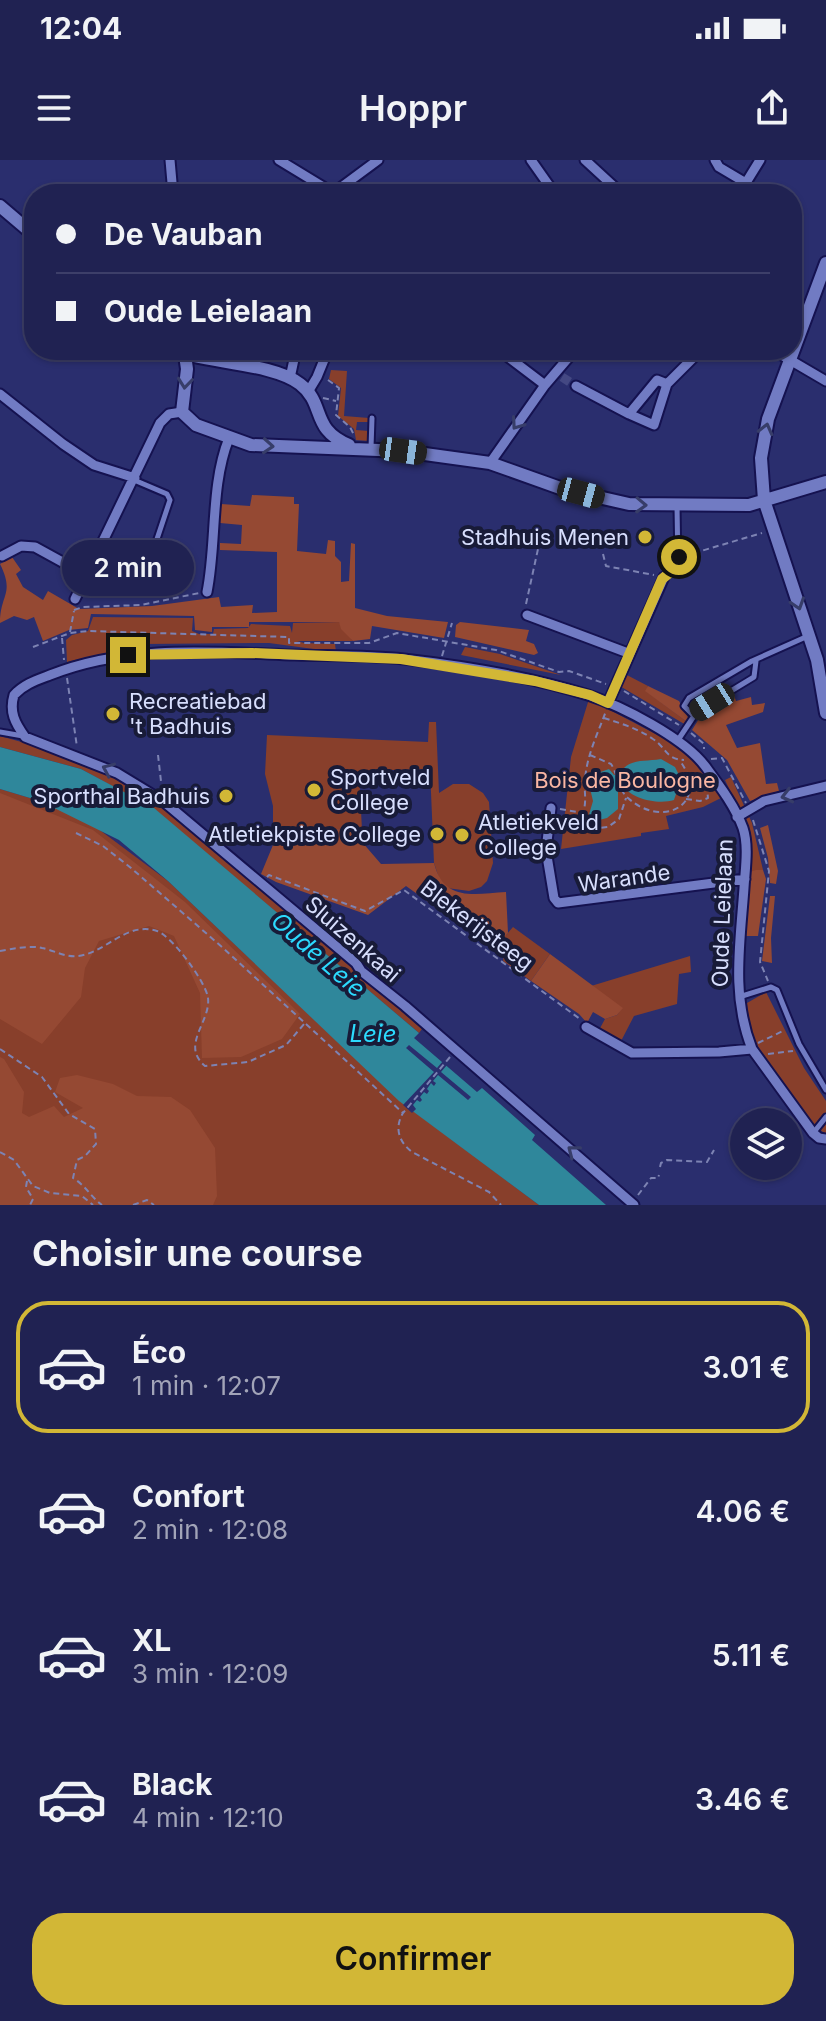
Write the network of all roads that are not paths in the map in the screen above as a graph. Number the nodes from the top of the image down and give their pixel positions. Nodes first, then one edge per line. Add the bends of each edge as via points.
1 (170, 160) edge
2 (279, 160) edge
3 (378, 160) edge
4 (531, 160) edge
5 (585, 160) edge
6 (715, 160) edge
7 (760, 160) edge
8 (746, 183) joint
9 (172, 184) edge
10 (319, 184) edge
11 (346, 184) edge
12 (548, 184) edge
13 (611, 184) edge
14 (0, 206) edge
15 (24, 226) edge
16 (825, 269) edge
17 (802, 332) edge
18 (184, 360) edge
19 (215, 360) edge
20 (294, 360) edge
21 (324, 360) edge
22 (512, 360) edge
23 (569, 360) edge
24 (691, 360) edge
25 (788, 360) edge
26 (791, 362) junction
27 (290, 378) junction
28 (826, 381) edge
29 (667, 384) junction
30 (545, 385) junction
31 (576, 386) tunnel mouth
32 (308, 392) junction
33 (0, 394) edge
34 (182, 412) junction
35 (629, 414) junction
36 (372, 418) dead end
37 (320, 421) junction
38 (229, 438) junction
39 (308, 448) junction
40 (365, 449) junction
41 (490, 463) junction
42 (134, 479) junction
43 (826, 482) edge
44 (764, 500) junction
45 (677, 506) junction
46 (99, 550) junction
47 (1, 557) edge
48 (86, 575) junction
49 (663, 578) joint
50 (207, 592) road end
51 (74, 606) road end
52 (527, 615) road end
53 (809, 636) junction
54 (628, 653) junction
55 (756, 661) junction
56 (608, 703) junction
57 (826, 713) edge
58 (694, 716) junction
59 (0, 732) edge
60 (25, 737) junction
61 (678, 740) junction
62 (826, 786) edge
63 (551, 808) road end
64 (737, 817) junction
65 (745, 879) junction
66 (738, 997) junction
67 (584, 1024) road end
68 (755, 1054) junction
69 (826, 1090) edge
70 (826, 1117) edge
71 (813, 1133) junction
72 (826, 1139) edge
73 (633, 1204) edge

1 - 9 street
2 - 10 street
3 - 11 street
4 - 12 street
5 - 13 street
6 - 8 street
7 - 8 street
14 - 15 street
16 - 17 street
18 -> 34 street
19 - 27 street
20 - 27 street
21 - 32 street
22 - 30 street
23 - 30 street
24 - 29 street
25 - 26 street
26 - 28 street
44 -> 26 street via 763,437
27 - 32 street
29 - 35 street via 657,380
29 - 35 street via 654,425
30 -> 41 street
31 - 35 street
32 - 37 street
33 - 42 street via 94,465
34 - 38 street via 196,425
34 - 42 street via 169,414 160,423
36 - 40 lane
37 - 39 street via 319,440
37 - 40 street via 334,438
38 -> 39 street via 251,445
38 - 50 street
39 - 40 street
40 - 41 street
41 -> 45 street via 606,500
42 - 46 street
42 - 46 lane via 170,500 155,545 143,558
43 - 44 street
44 - 45 street
44 -> 53 street
45 - 49 lane via 678,566
46 - 48 street
47 - 48 street via 21,546 35,547
48 - 51 street
49 - 54 street
52 - 54 street
53 - 55 lane
53 - 57 street
54 - 56 street
55 - 58 lane via 754,677
55 - 58 lane via 689,698 684,706
56 - 60 street, Oude Leielaan via 535,681 401,659 158,653 81,662 32,682 14,695 11,704
56 - 61 street, Oude Leielaan
58 - 61 lane
59 - 60 lane
73 -> 60 street, Sluizenkaai via 163,801 117,773
61 - 64 street, Oude Leielaan via 693,751
62 -> 64 street via 764,801
63 - 65 street, Warande via 546,850 558,903
64 - 65 street, Oude Leielaan via 746,843
65 - 66 street, Oude Leielaan
66 - 68 street, Oude Leielaan
66 - 69 lane via 771,987 777,990
67 - 68 street via 632,1053
68 - 71 street, Oude Leielaan
70 - 71 lane
71 - 72 street, Oude Leielaan

